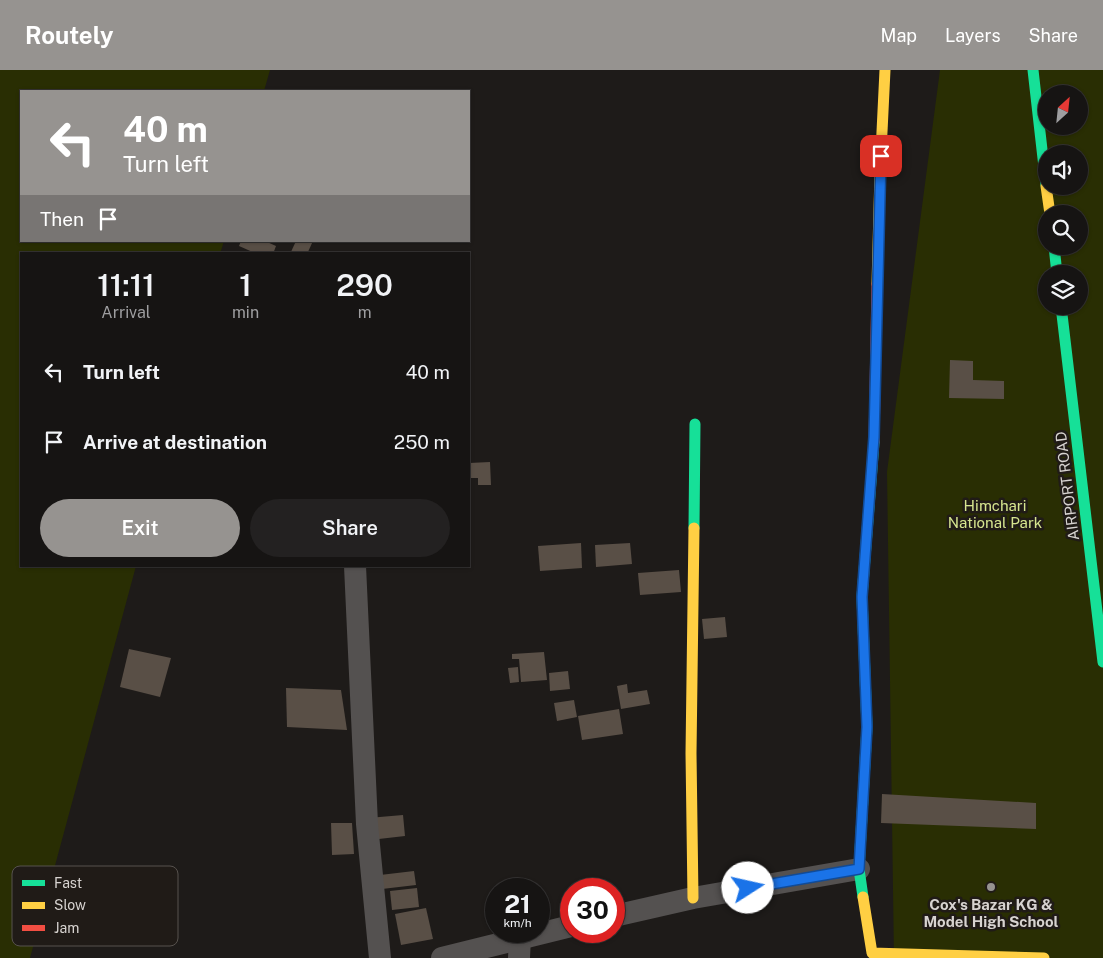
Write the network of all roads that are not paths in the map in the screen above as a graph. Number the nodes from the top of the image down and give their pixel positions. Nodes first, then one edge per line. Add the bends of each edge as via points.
1 (886, 70) edge
2 (1032, 70) edge
3 (1041, 145) edge
4 (1062, 315) edge
5 (696, 424) dead end
6 (354, 567) edge
7 (1103, 662) edge
8 (859, 869) junction
9 (692, 898) junction
10 (625, 913) edge
11 (560, 931) edge
12 (520, 948) edge
13 (380, 958) edge
14 (442, 958) edge
15 (1044, 958) edge

1 - 8 street via 880,173 874,437 862,597 867,727
2 - 3 street
4 - 7 street, AIRPORT ROAD
5 - 9 street
6 - 13 street via 367,824
8 - 9 street
8 - 15 street via 872,953
9 - 10 street
11 - 12 street
12 - 14 street

